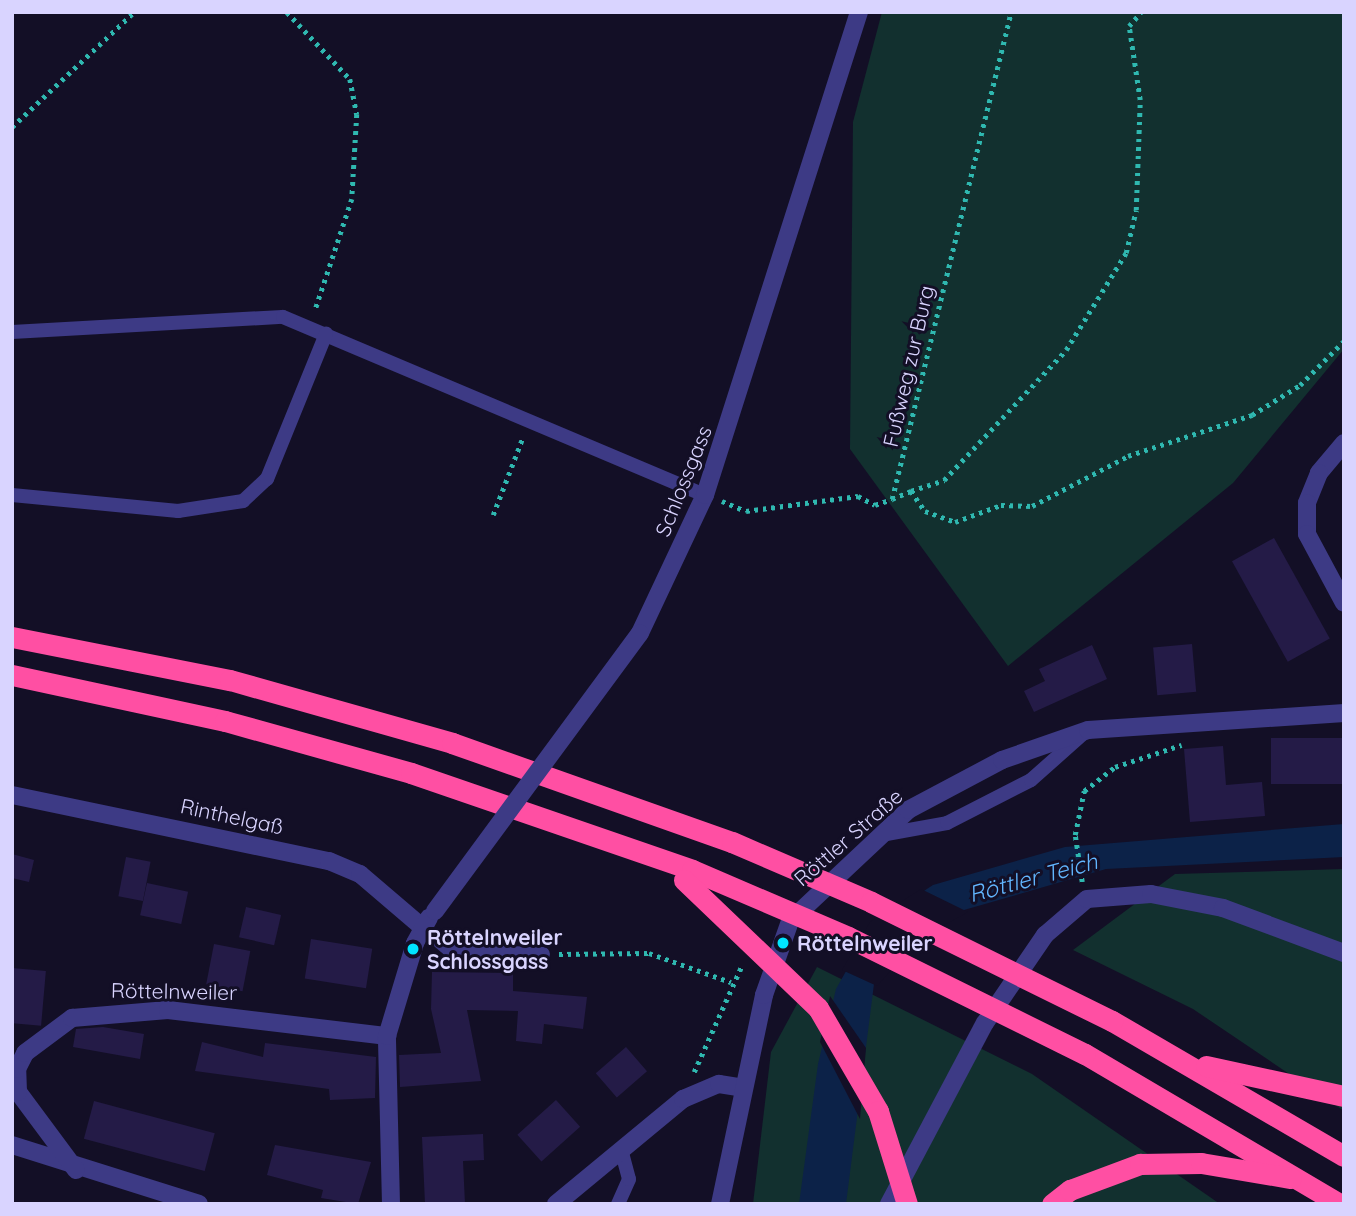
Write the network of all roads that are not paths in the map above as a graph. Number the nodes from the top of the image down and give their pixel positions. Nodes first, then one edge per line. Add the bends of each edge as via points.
1 (859, 12) edge
2 (12, 332) edge
3 (326, 334) junction
4 (1344, 443) edge
5 (12, 495) edge
6 (705, 495) junction
7 (1344, 603) edge
8 (12, 637) edge
9 (12, 675) edge
10 (1344, 713) edge
11 (1088, 730) junction
12 (12, 795) edge
13 (880, 835) junction
14 (688, 875) junction
15 (422, 927) junction
16 (1344, 953) edge
17 (543, 954) road end
18 (387, 1036) junction
19 (1187, 1062) junction
20 (743, 1088) junction
21 (1344, 1096) edge
22 (12, 1145) edge
23 (621, 1150) junction
24 (1344, 1156) edge
25 (76, 1170) junction
26 (1304, 1180) junction
27 (199, 1204) edge
28 (391, 1204) edge
29 (556, 1204) edge
30 (618, 1204) edge
31 (720, 1204) edge
32 (889, 1204) edge
33 (907, 1204) edge
34 (1052, 1204) edge
35 (1340, 1204) edge

1 - 6 street, Schlossgass
2 - 3 lane via 283,317
3 - 5 lane via 267,479 243,501 178,511
3 - 6 lane
4 - 7 street via 1319,472 1307,503 1307,534
6 - 15 street, Schlossgass, bridge via 640,633
8 - 19 highway, bridge via 256,687 465,747 732,842 871,902
9 - 14 highway via 226,721 411,773 662,859
10 - 11 street, Röttler Straße via 1193,719
11 - 13 street, Röttler Straße via 1002,760 908,810
11 - 13 lane via 1019,786 947,823
12 - 15 street, Rinthelgaß via 329,861 360,874
13 - 20 street, Röttler Straße via 790,921
14 - 26 highway, bridge via 1086,1054
14 - 33 highway, bridge via 818,1008 878,1111
15 - 17 lane via 451,951
15 - 18 street
16 - 32 street via 1223,908 1151,894 1087,899 1045,935 993,1012
18 - 25 street, Röttelnweiler via 168,1010 72,1018 26,1053 17,1069 18,1092
18 - 28 street
19 - 21 highway
19 - 24 highway
20 - 23 street via 719,1084 683,1098
20 - 31 street, Röttler Straße
22 - 25 street
23 - 29 street
23 - 30 lane via 629,1179
25 - 27 street
26 - 34 highway via 1201,1163 1150,1163 1110,1172
26 - 35 highway

